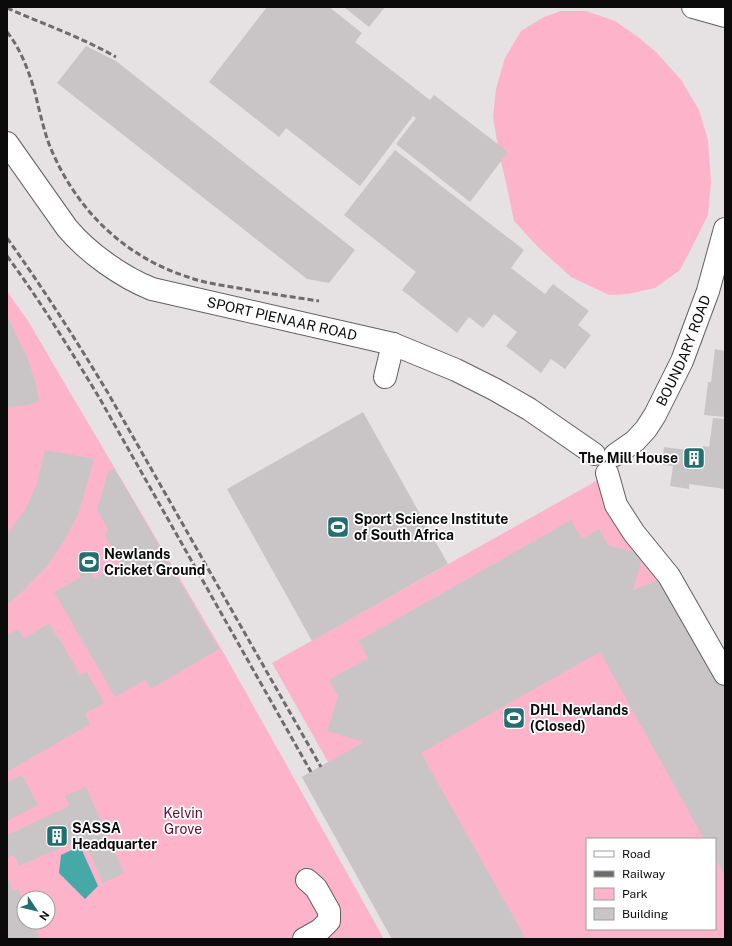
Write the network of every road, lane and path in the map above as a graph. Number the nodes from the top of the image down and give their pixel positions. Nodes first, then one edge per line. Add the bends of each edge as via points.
1 (693, 7) edge
2 (725, 16) edge
3 (7, 143) edge
4 (725, 229) edge
5 (393, 344) junction
6 (385, 377) dead end
7 (605, 461) junction
8 (725, 674) edge
9 (307, 880) dead end
10 (304, 939) edge

1 - 2 street
3 - 5 street, SPORT PIENAAR ROAD via 75,238 102,260 139,284
4 - 7 street, BOUNDARY ROAD via 708,291 682,361 655,415 635,441
5 - 6 street
5 - 7 street, SPORT PIENAAR ROAD via 494,389 529,409
7 - 8 street via 616,505 634,533 669,576
9 - 10 street via 316,888 329,911 329,921 320,930

